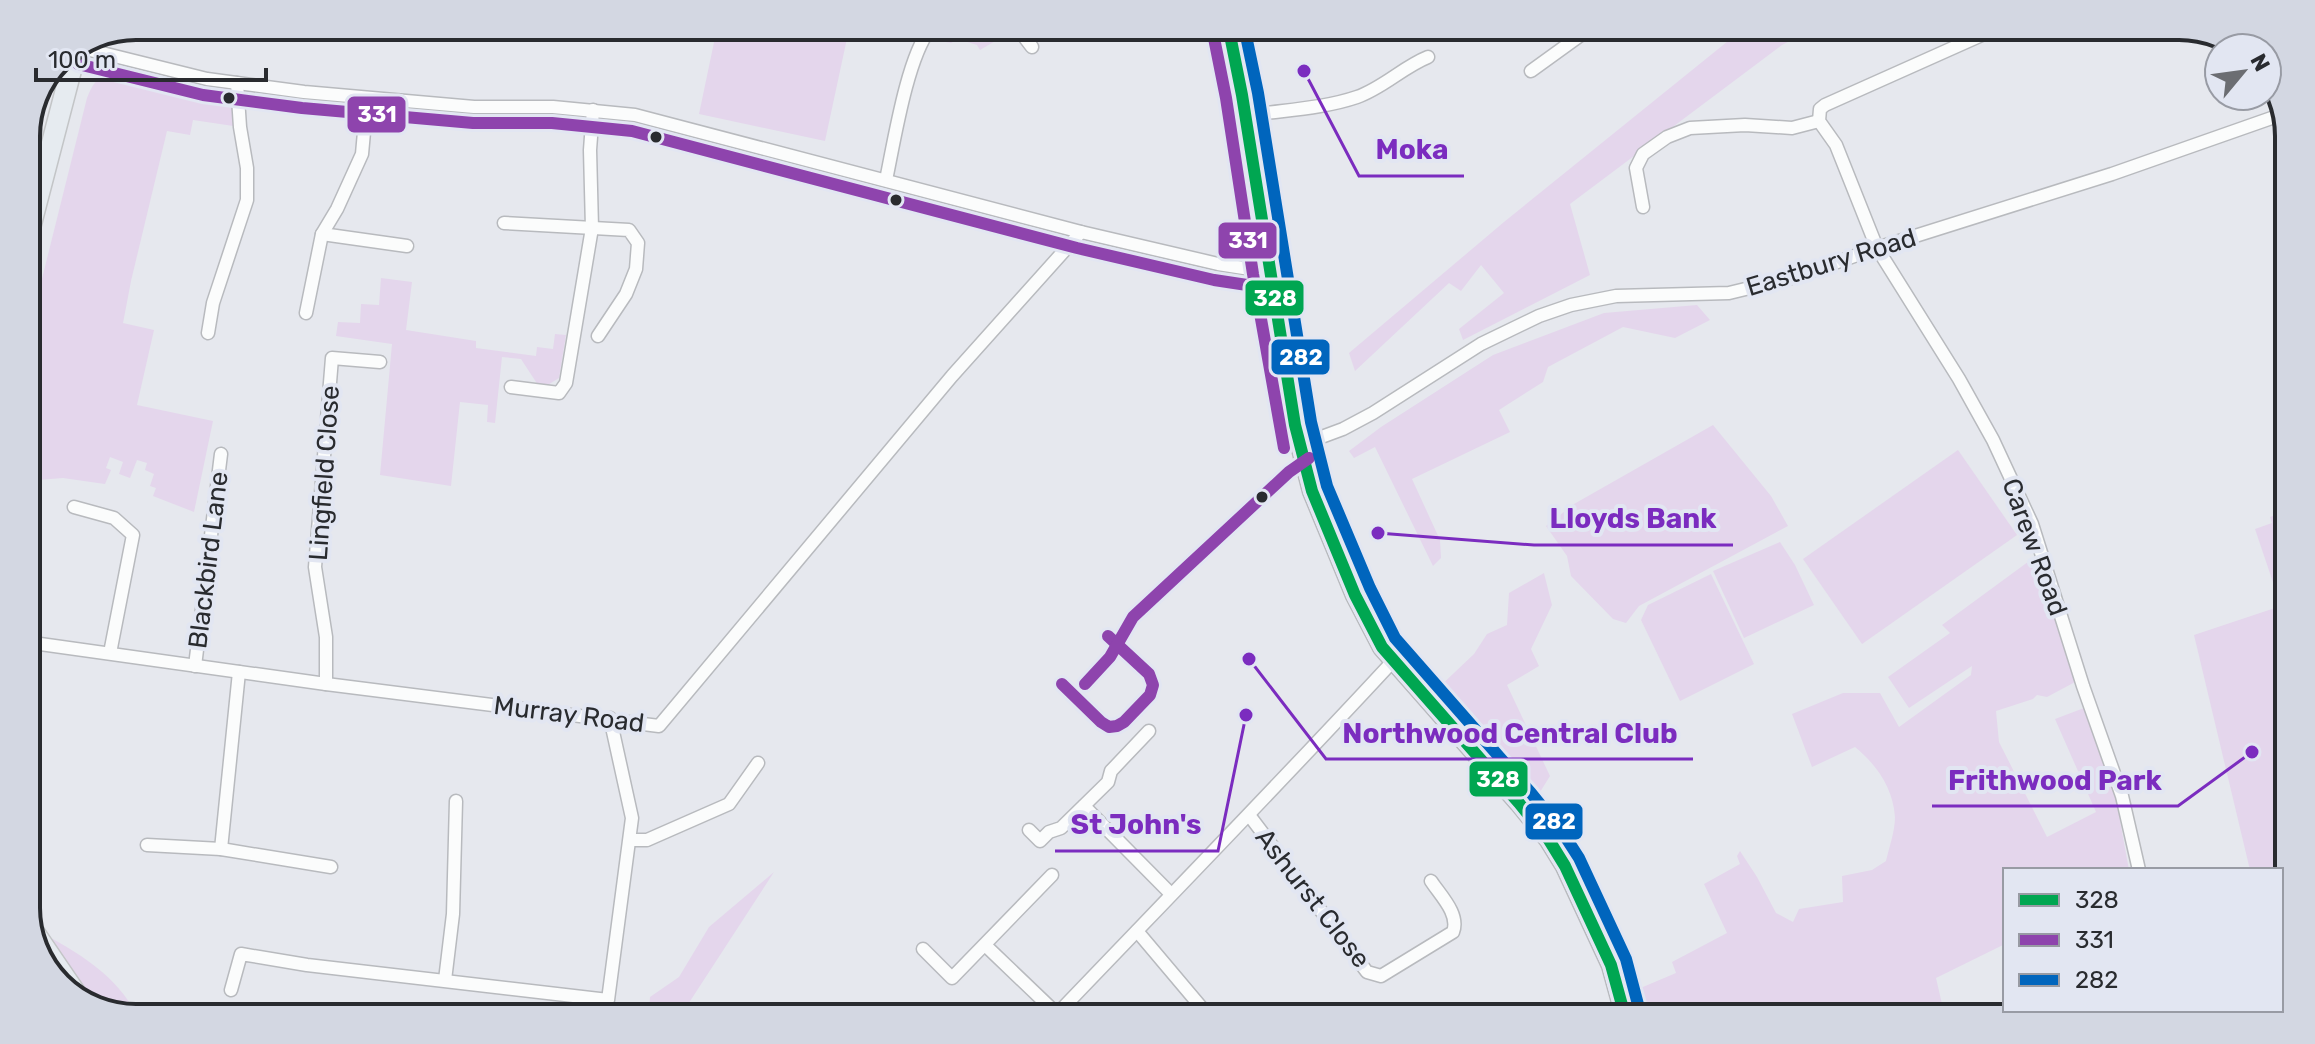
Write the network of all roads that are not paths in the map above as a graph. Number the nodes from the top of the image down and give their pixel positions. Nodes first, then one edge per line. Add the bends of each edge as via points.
1 (923, 40) edge
2 (1027, 40) edge
3 (1231, 40) edge
4 (1574, 40) edge
5 (1971, 40) edge
6 (1032, 47) dead end
7 (93, 51) edge
8 (1428, 57) dead end
9 (72, 65) edge
10 (1531, 71) dead end
11 (237, 83) junction
12 (367, 99) junction
13 (593, 110) junction
14 (1245, 116) junction
15 (2273, 118) edge
16 (1819, 121) junction
17 (886, 180) junction
18 (40, 189) edge
19 (1643, 207) dead end
20 (504, 223) dead end
21 (592, 228) junction
22 (1081, 232) junction
23 (322, 234) junction
24 (407, 246) dead end
25 (1877, 248) junction
26 (1269, 272) junction
27 (306, 313) dead end
28 (208, 333) dead end
29 (598, 336) dead end
30 (380, 362) dead end
31 (511, 387) dead end
32 (1300, 445) junction
33 (221, 454) dead end
34 (74, 507) dead end
35 (40, 644) edge
36 (110, 653) junction
37 (1394, 660) junction
38 (195, 666) junction
39 (239, 672) junction
40 (326, 684) junction
41 (610, 718) junction
42 (1149, 731) dead end
43 (758, 763) dead end
44 (456, 801) dead end
45 (1084, 806) junction
46 (1249, 815) junction
47 (1029, 830) dead end
48 (630, 840) junction
49 (147, 845) dead end
50 (221, 849) junction
51 (331, 867) dead end
52 (2139, 868) edge
53 (1052, 875) dead end
54 (1431, 881) dead end
55 (1171, 894) junction
56 (1137, 931) junction
57 (985, 945) junction
58 (923, 949) dead end
59 (445, 980) junction
60 (231, 990) dead end
61 (1047, 1004) edge
62 (1066, 1004) edge
63 (1199, 1004) edge
64 (1622, 1004) edge

1 - 17 street
2 - 6 street
3 - 14 main road
4 - 10 street
5 - 16 street via 1825,105
7 - 11 street
8 - 14 street via 1358,97
9 - 18 main road
11 - 12 street
11 - 28 street via 247,200
12 - 13 street
12 - 23 street via 362,154
13 - 17 street via 672,123
13 - 21 street
14 - 26 main road
15 - 25 street, Eastbury Road
16 - 19 street via 1792,128 1690,128 1667,137 1643,154 1636,168
16 - 25 street, Carew Road via 1836,145
17 - 22 street
20 - 21 street
21 - 29 street via 629,230 638,243 636,269 626,294
21 - 31 street via 566,383 559,393
22 - 26 street
22 - 41 street, Murray Road via 952,376 659,726
23 - 24 street
23 - 27 street
25 - 32 street, Eastbury Road via 1729,293 1616,296 1571,305 1481,344 1373,413
25 - 52 street, Carew Road via 1959,379 2032,524 2122,796
26 - 32 main road
30 - 40 street, Lingfield Close via 332,358 315,567 326,637
32 - 37 main road via 1312,491 1355,595
33 - 38 street, Blackbird Lane
34 - 36 street via 114,518 133,535
35 - 36 street, Murray Road
36 - 38 street, Murray Road
37 - 46 street
37 - 64 main road via 1549,840 1599,936
38 - 39 street, Murray Road
39 - 40 street, Murray Road
39 - 50 street
40 - 41 street, Murray Road
41 - 48 street via 632,818
42 - 45 street
43 - 48 street via 729,804 647,840
44 - 59 street
45 - 47 street via 1040,841
45 - 55 street
46 - 54 street, Ashurst Close via 1354,956 1374,975 1381,976 1453,932 1454,917
46 - 55 street
48 - 59 street via 608,1000
49 - 50 street
50 - 51 street
53 - 57 street
55 - 56 street
56 - 62 street
56 - 63 street
57 - 58 street via 952,978
57 - 61 street
59 - 60 street via 241,954

